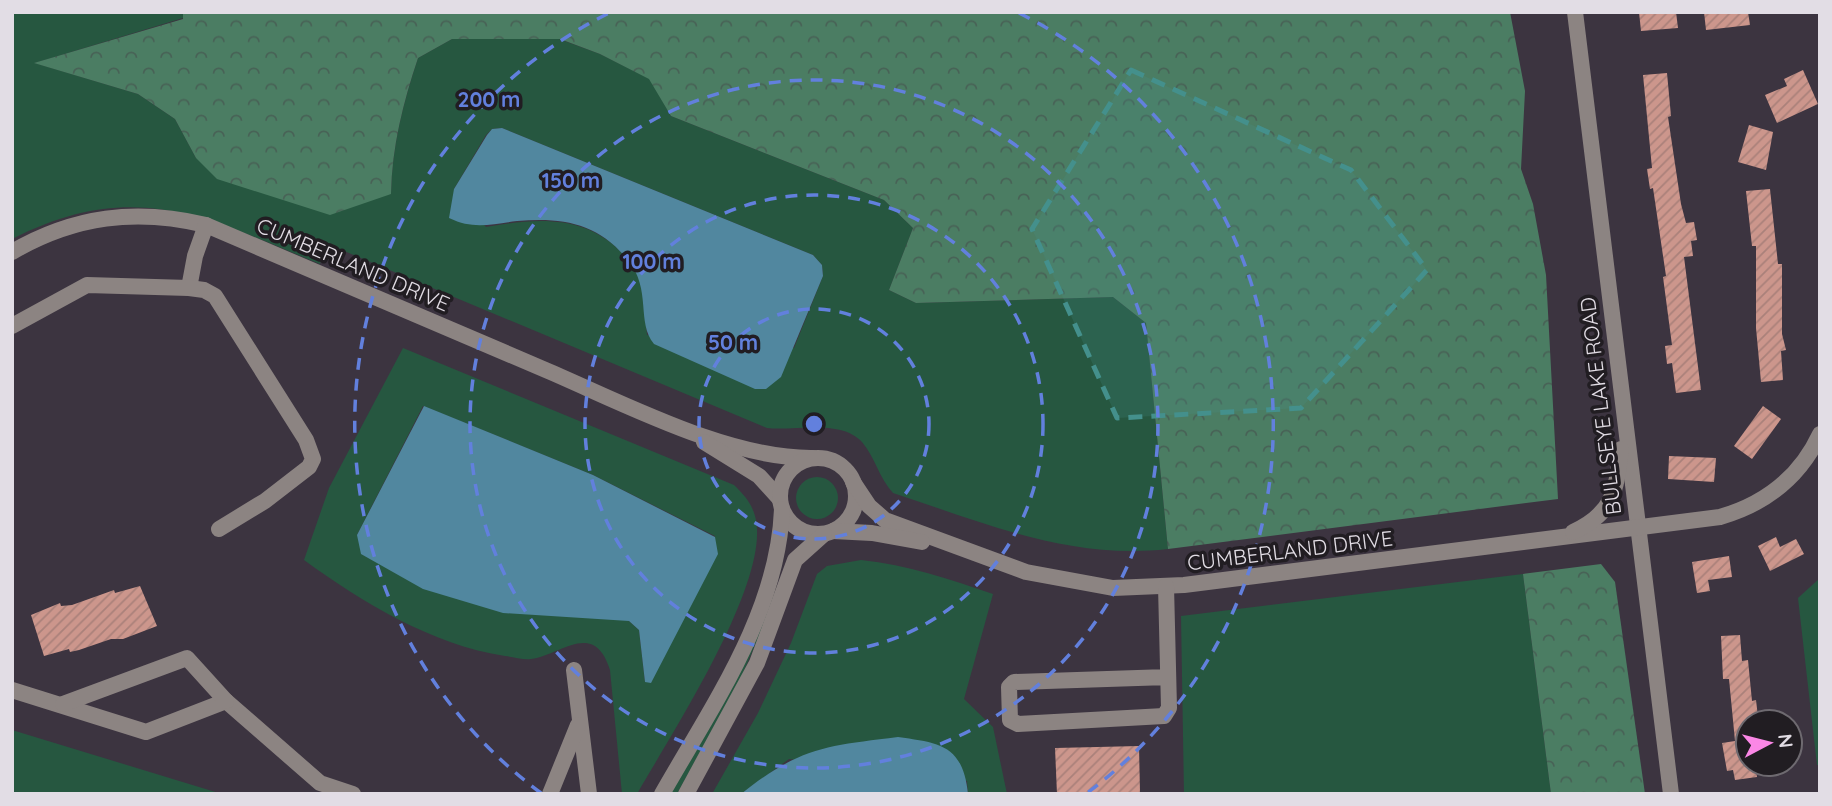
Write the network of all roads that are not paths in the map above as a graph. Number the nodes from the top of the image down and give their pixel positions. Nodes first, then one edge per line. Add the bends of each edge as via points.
1 (1575, 12) edge
2 (206, 225) junction
3 (12, 252) edge
4 (189, 288) junction
5 (12, 326) edge
6 (668, 422) junction
7 (1625, 422) junction
8 (1820, 434) edge
9 (813, 458) junction
10 (853, 482) junction
11 (780, 503) junction
12 (219, 529) dead end
13 (1637, 529) junction
14 (829, 533) junction
15 (1559, 539) junction
16 (952, 547) junction
17 (1166, 586) junction
18 (574, 670) dead end
19 (1168, 677) junction
20 (12, 690) edge
21 (226, 701) junction
22 (63, 704) junction
23 (579, 724) junction
24 (353, 794) edge
25 (550, 794) edge
26 (589, 794) edge
27 (662, 794) edge
28 (686, 794) edge
29 (1671, 794) edge

1 - 7 street, BULLSEYE LAKE ROAD
2 - 3 street, CUMBERLAND DRIVE via 136,214 98,218 41,236
2 - 4 street
2 - 6 street, CUMBERLAND DRIVE
4 - 5 street via 87,285
4 - 12 street via 215,296 312,450 309,467
6 - 9 street, CUMBERLAND DRIVE via 751,450
6 - 11 street, CUMBERLAND DRIVE via 759,476
7 - 13 street, BULLSEYE LAKE ROAD
7 - 15 street via 1615,491 1606,509 1591,523
8 - 13 street, CUMBERLAND DRIVE via 1792,476 1759,502 1720,517
9 - 10 street via 837,463
9 - 11 street via 790,469 780,488
10 - 14 street via 855,509
10 - 16 street, CUMBERLAND DRIVE via 885,520
11 - 14 street via 801,531
11 - 27 street via 776,561 752,627
13 - 15 street, CUMBERLAND DRIVE
13 - 29 street, BULLSEYE LAKE ROAD
14 - 16 street, CUMBERLAND DRIVE via 872,533
14 - 28 street via 795,560 757,663
15 - 17 street, CUMBERLAND DRIVE
16 - 17 street, CUMBERLAND DRIVE via 1038,574 1112,587
17 - 19 street
18 - 23 street
19 - 19 street via 1014,682 1009,687 1010,720 1018,724 1164,716 1169,708
20 - 22 street
21 - 22 street via 146,732
21 - 22 street via 187,658
21 - 24 street via 320,783
23 - 25 street
23 - 26 street

